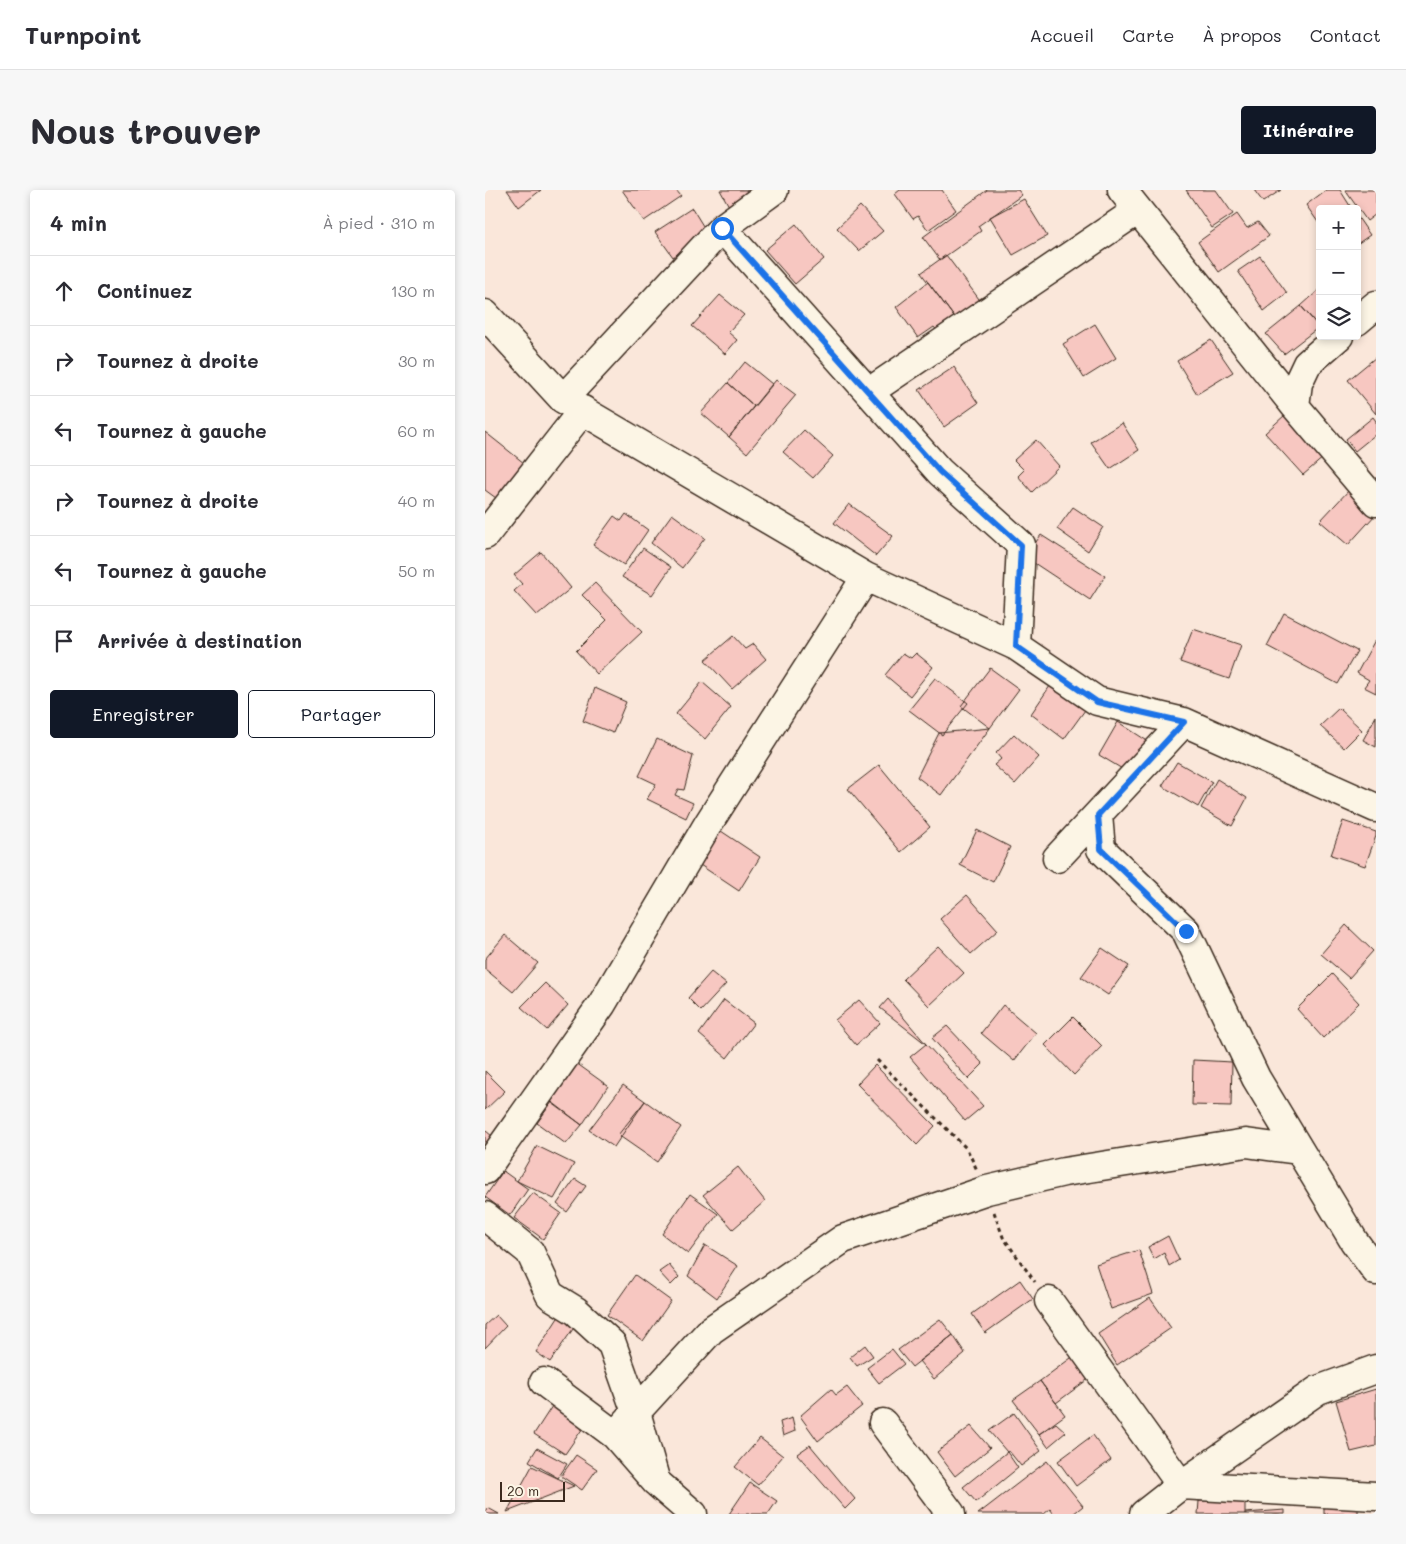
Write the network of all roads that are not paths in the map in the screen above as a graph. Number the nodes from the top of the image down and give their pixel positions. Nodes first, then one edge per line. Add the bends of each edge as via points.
1 (774, 190) edge
2 (1130, 200) edge
3 (722, 228) junction
4 (1376, 304) edge
5 (485, 314) edge
6 (1361, 317) edge
7 (1334, 340) edge
8 (869, 392) junction
9 (573, 405) junction
10 (1295, 406) junction
11 (1376, 502) edge
12 (485, 536) edge
13 (866, 577) junction
14 (1016, 646) junction
15 (1184, 722) junction
16 (1376, 808) edge
17 (1098, 815) junction
18 (1057, 858) dead end
19 (1299, 1150) junction
20 (485, 1170) edge
21 (485, 1216) edge
22 (1376, 1271) edge
23 (1049, 1301) dead end
24 (1376, 1369) edge
25 (543, 1382) dead end
26 (636, 1412) junction
27 (883, 1423) dead end
28 (615, 1436) junction
29 (656, 1482) junction
30 (1181, 1485) junction
31 (1376, 1496) edge
32 (693, 1514) edge
33 (951, 1514) edge
34 (1144, 1514) edge

1 - 3 street
2 - 8 street
2 - 10 street
3 - 8 street
3 - 9 street
4 - 6 street
5 - 9 street
7 - 10 street via 1307,364 1298,384
8 - 14 street via 940,472 1021,545
9 - 12 street
9 - 13 street
10 - 11 street
13 - 14 street
13 - 20 street via 708,824 602,1004
14 - 15 street via 1097,702
15 - 16 street
15 - 17 street
17 - 18 street
17 - 19 street via 1101,849 1186,931 1256,1078
19 - 22 street
19 - 26 street via 1246,1143 1064,1172 987,1190 843,1238 711,1330
21 - 26 street via 530,1252 550,1295 576,1311 612,1344
23 - 30 street
24 - 30 street via 1319,1390
25 - 28 street
26 - 28 street
26 - 29 street
27 - 33 street
28 - 29 street
29 - 32 street
30 - 31 street
30 - 34 street

